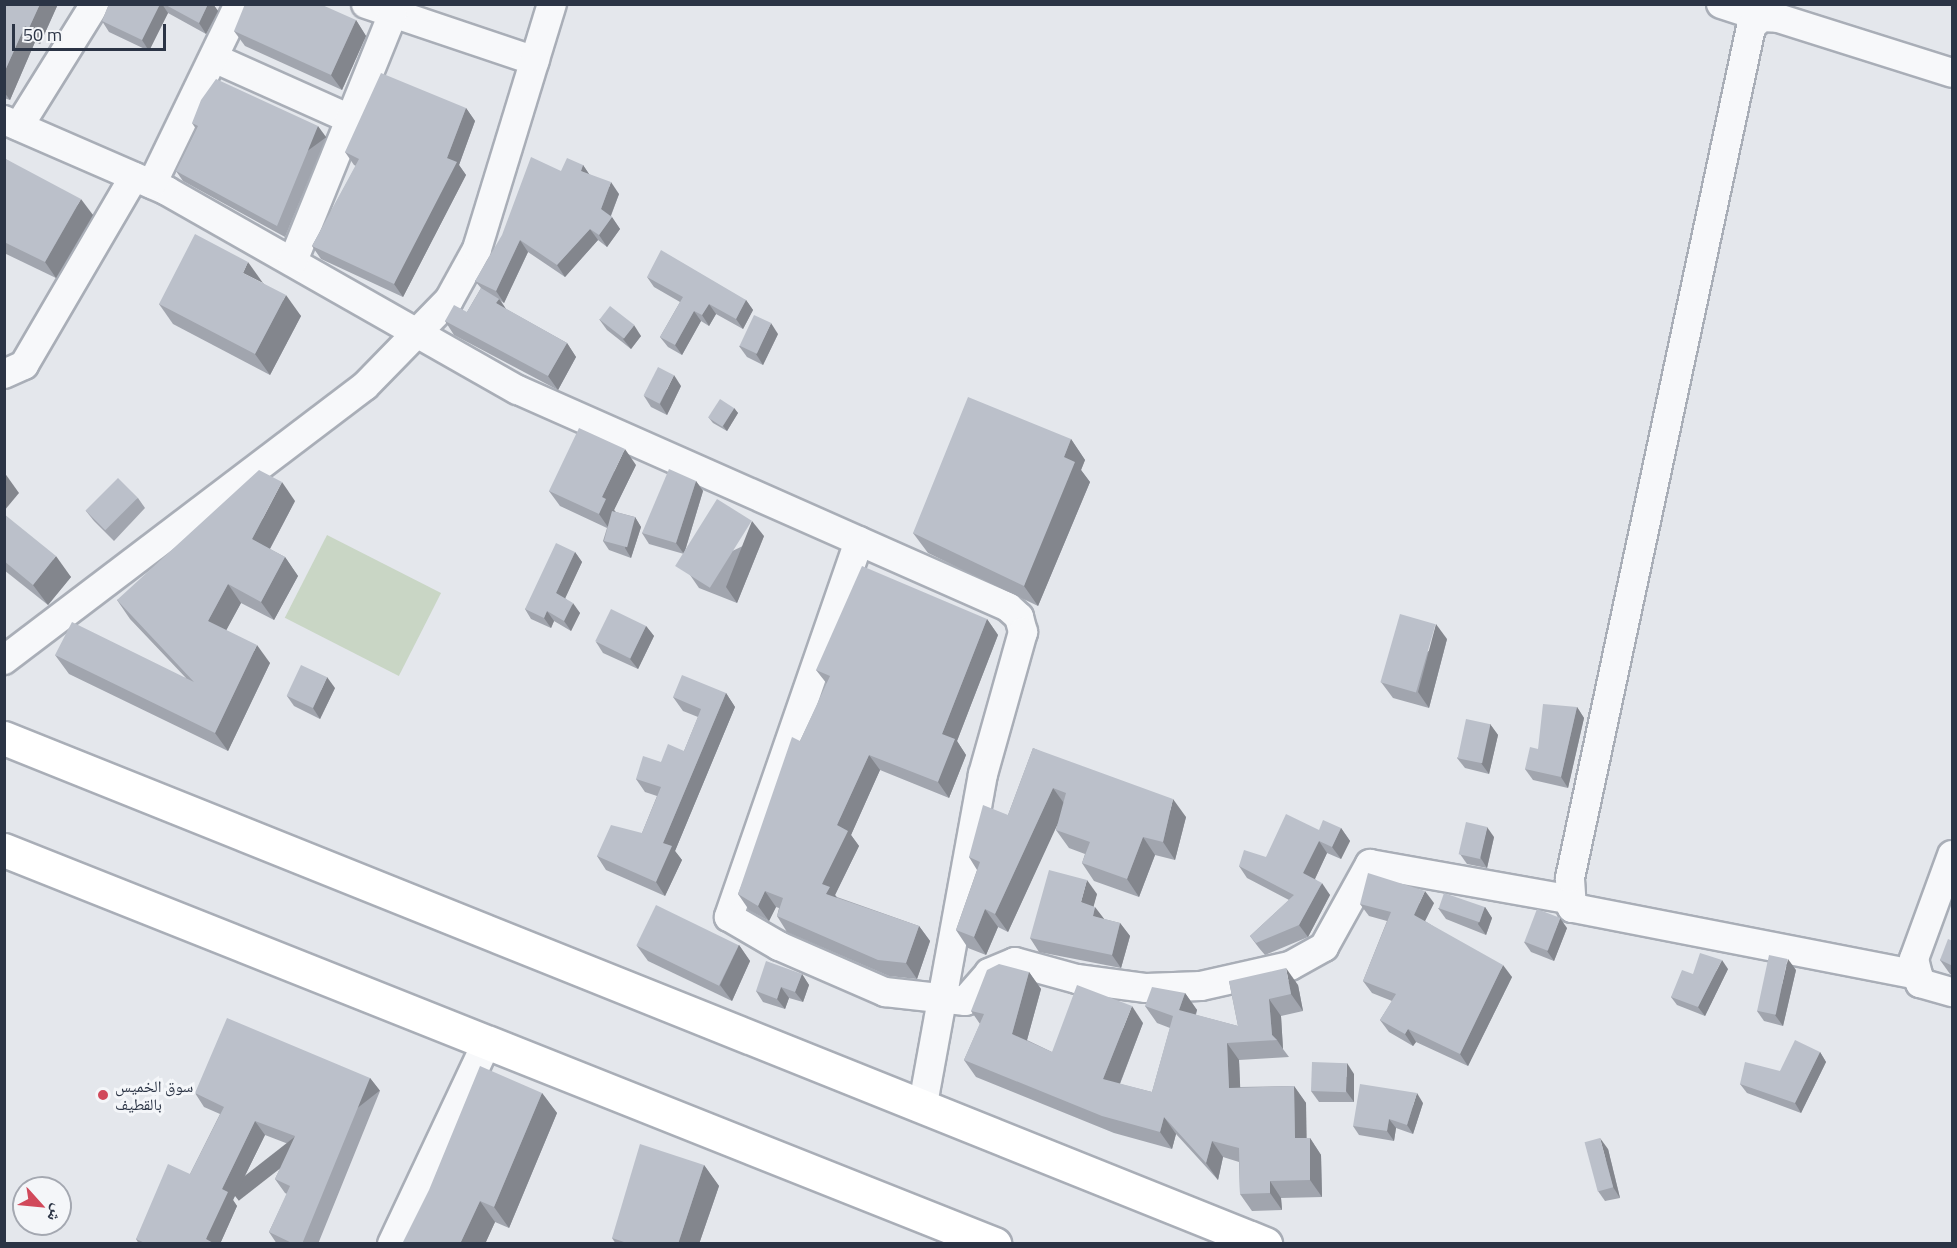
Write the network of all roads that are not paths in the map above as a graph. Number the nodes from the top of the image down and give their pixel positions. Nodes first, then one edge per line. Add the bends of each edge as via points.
1 (95, 4) edge
2 (239, 4) edge
3 (366, 4) edge
4 (552, 4) edge
5 (1721, 4) edge
6 (1763, 10) edge
7 (393, 14) junction
8 (216, 59) junction
9 (535, 61) junction
10 (1953, 73) edge
11 (350, 119) junction
12 (12, 123) edge
13 (143, 180) junction
14 (293, 261) junction
15 (418, 335) junction
16 (4, 374) edge
17 (859, 541) junction
18 (4, 660) edge
19 (4, 738) edge
20 (4, 850) edge
21 (1953, 855) edge
22 (1572, 908) junction
23 (1918, 975) junction
24 (1953, 992) edge
25 (941, 998) junction
26 (487, 1042) junction
27 (923, 1105) junction
28 (392, 1244) edge
29 (994, 1244) edge
30 (1265, 1244) edge

1 - 12 street
2 - 8 street
3 - 7 street
4 - 9 street
5 - 6 street
6 - 10 street
6 - 22 street via 1751,27 1727,130 1570,878
7 - 9 street
7 - 11 street
8 - 11 street
8 - 13 street
9 - 15 street via 477,249 448,300
11 - 14 street
12 - 13 street
13 - 14 street
13 - 16 street via 24,365
14 - 15 street
15 - 17 street via 518,390
15 - 18 street via 365,386
17 - 25 street via 1008,607 1019,617 1023,632 983,774
17 - 25 street via 729,917 885,992
19 - 27 main road
20 - 26 main road
21 - 23 street via 1914,959
22 - 23 street
22 - 25 street via 1567,899 1370,864 1324,947 1290,966 1201,986 1146,988 1077,979 1015,962 989,972 965,1001
23 - 24 street via 1920,983
25 - 27 street
26 - 28 street
26 - 29 main road
27 - 30 main road

